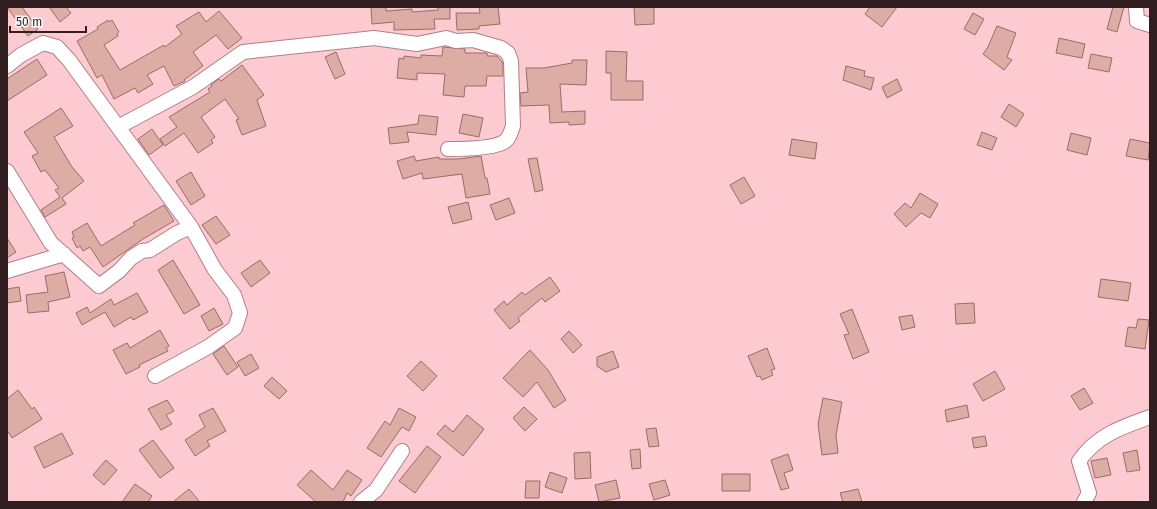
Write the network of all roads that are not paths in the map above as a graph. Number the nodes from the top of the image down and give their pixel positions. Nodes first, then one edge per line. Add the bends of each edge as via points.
1 (1136, 7) edge
2 (1150, 25) edge
3 (7, 66) edge
4 (118, 127) junction
5 (448, 149) dead end
6 (7, 171) edge
7 (191, 227) junction
8 (64, 254) junction
9 (7, 271) edge
10 (155, 376) dead end
11 (1150, 417) edge
12 (402, 452) dead end
13 (361, 502) edge
14 (1084, 502) edge

1 - 2 street via 1137,21
3 - 4 street via 43,43 57,47
4 - 5 street via 193,87 243,52 374,38 417,44 446,38 456,41 473,40 501,48 508,53 511,62 513,126 510,135 505,142 492,146
4 - 7 street
6 - 8 street via 51,243
7 - 8 street via 131,258 99,286
7 - 10 street via 215,270 234,295 240,313 235,328 208,347
8 - 9 street
11 - 14 street via 1104,435 1079,460 1089,493
12 - 13 street via 376,490

